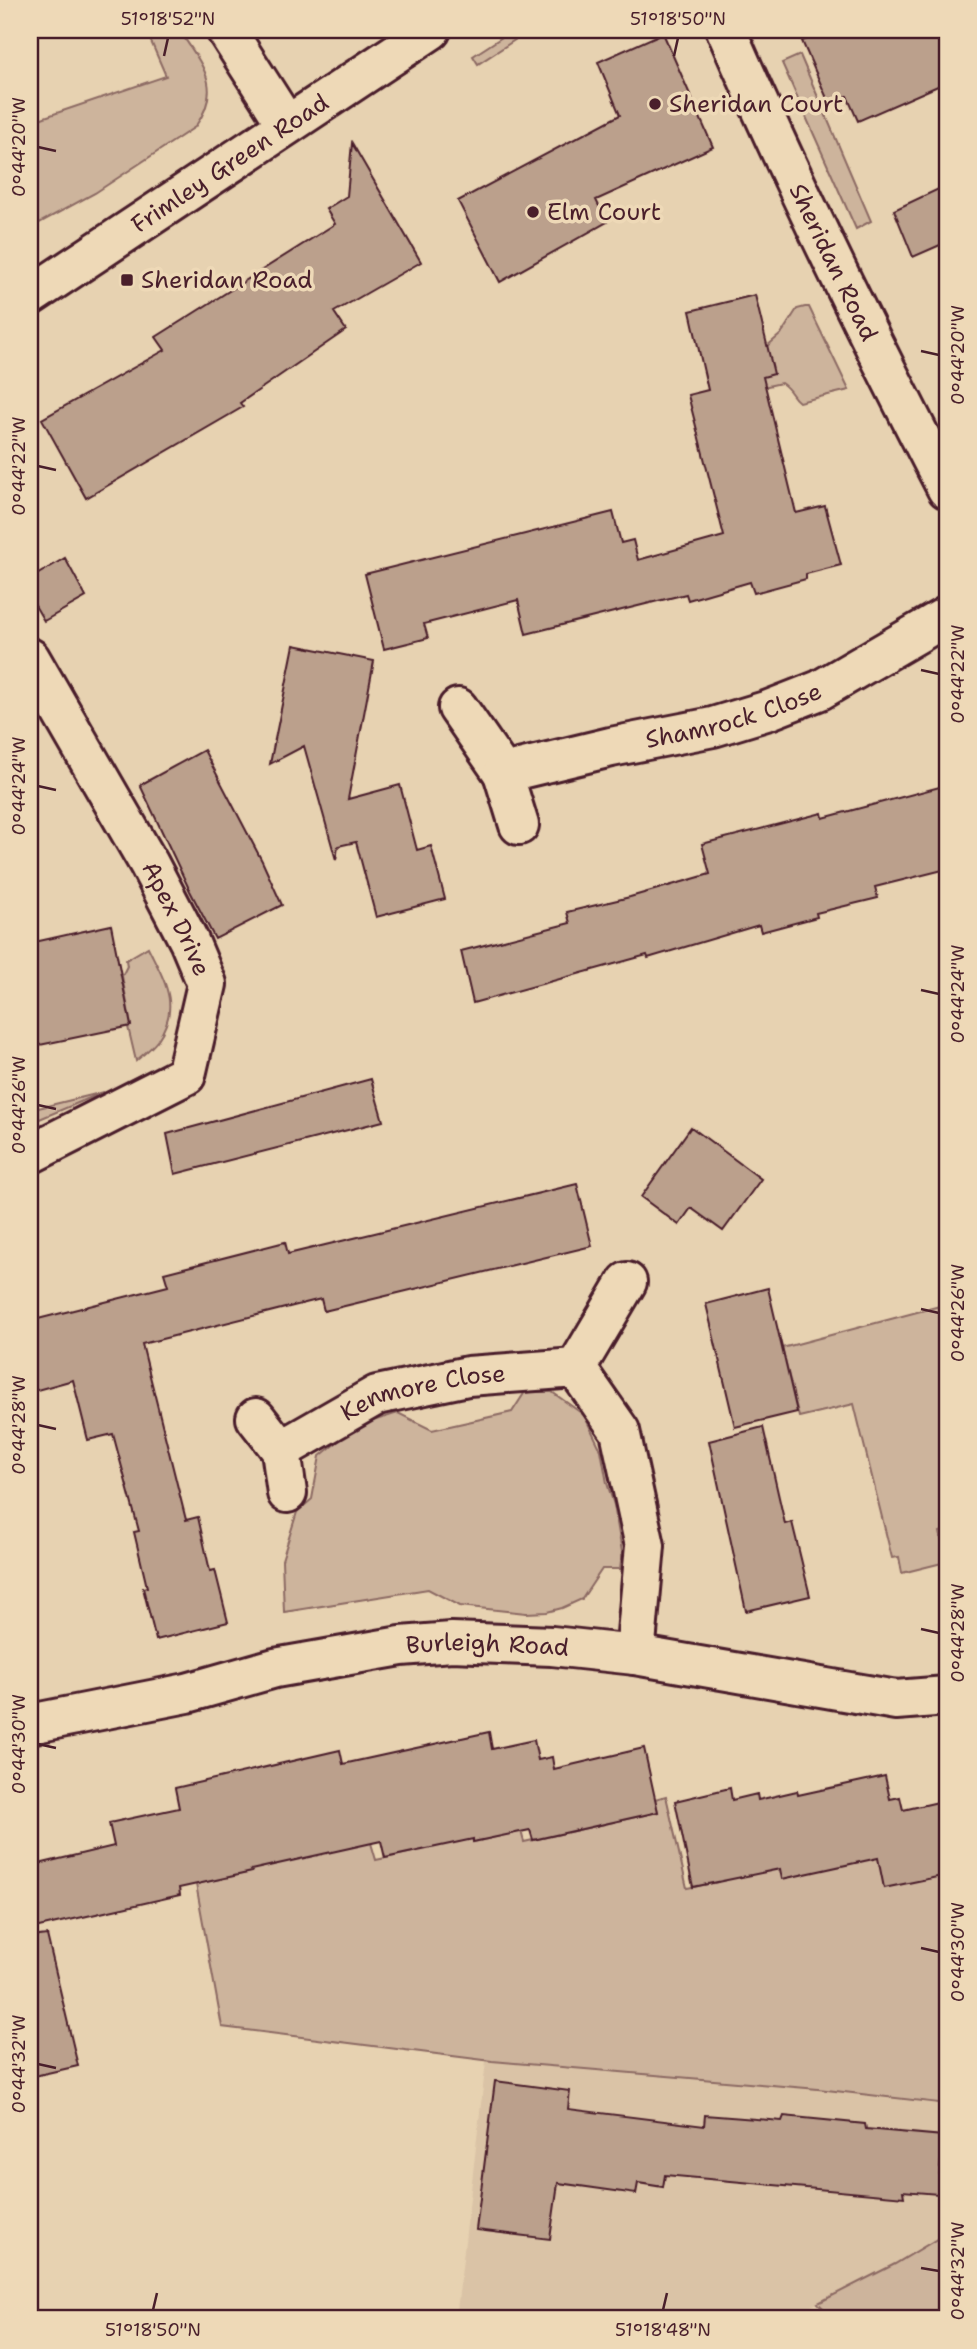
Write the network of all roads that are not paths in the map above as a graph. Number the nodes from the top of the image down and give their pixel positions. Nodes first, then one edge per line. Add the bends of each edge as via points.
1 (226, 30) edge
2 (431, 30) edge
3 (726, 30) edge
4 (286, 124) junction
5 (30, 296) edge
6 (947, 489) edge
7 (947, 616) edge
8 (30, 658) edge
9 (458, 708) dead end
10 (503, 773) junction
11 (519, 825) dead end
12 (30, 1154) edge
13 (627, 1282) dead end
14 (576, 1367) junction
15 (256, 1418) dead end
16 (281, 1450) junction
17 (287, 1493) dead end
18 (635, 1655) junction
19 (947, 1696) edge
20 (30, 1724) edge

1 - 4 street
2 - 4 street, Frimley Green Road
3 - 6 street, Sheridan Road via 862,323
4 - 5 street, Frimley Green Road
7 - 10 street, Shamrock Close via 820,690 769,710 713,727
8 - 12 street, Apex Drive via 149,864 207,984 186,1075
9 - 10 street
10 - 11 street
13 - 14 street
14 - 16 street, Kenmore Close via 468,1376 377,1395
14 - 18 street via 620,1431 645,1546
15 - 16 street
16 - 17 street
18 - 19 street, Burleigh Road via 896,1700
18 - 20 street, Burleigh Road via 489,1643 401,1646 275,1668 187,1693

